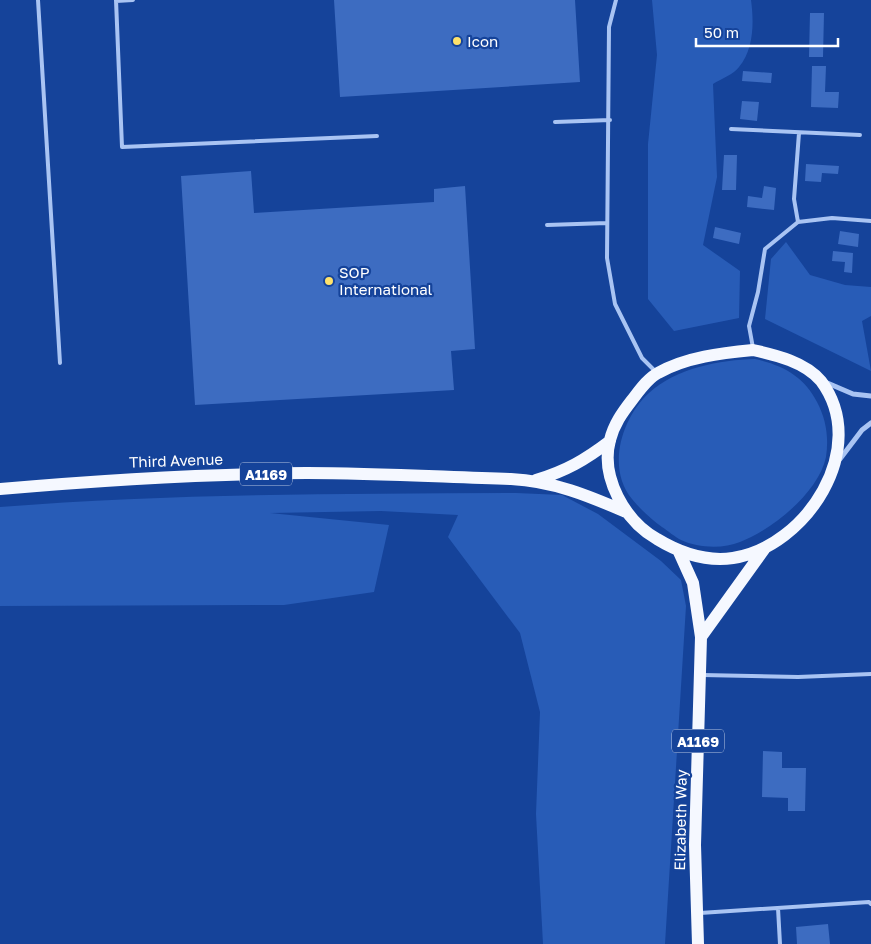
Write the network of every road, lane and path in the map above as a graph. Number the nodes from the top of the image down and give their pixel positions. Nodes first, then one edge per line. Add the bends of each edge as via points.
1 (38, 0) edge
2 (133, 0) edge
3 (616, 0) edge
4 (116, 1) edge
5 (610, 120) junction
6 (555, 122) dead end
7 (731, 129) dead end
8 (799, 133) junction
9 (860, 135) dead end
10 (377, 136) dead end
11 (798, 222) junction
12 (871, 222) edge
13 (607, 223) junction
14 (548, 225) dead end
15 (753, 350) junction
16 (60, 364) dead end
17 (657, 373) junction
18 (820, 380) junction
19 (871, 396) edge
20 (871, 423) edge
21 (610, 441) junction
22 (840, 459) junction
23 (533, 480) junction
24 (0, 489) edge
25 (626, 512) junction
26 (765, 548) junction
27 (679, 552) junction
28 (701, 637) junction
29 (871, 674) edge
30 (700, 675) junction
31 (871, 904) edge
32 (778, 908) junction
33 (697, 913) junction
34 (698, 944) edge
35 (780, 944) edge

1 - 16 lane
2 - 4 lane
3 - 5 lane via 609,27
4 - 10 lane via 122,147
5 - 6 lane
5 - 13 lane
7 - 8 lane
8 - 9 lane
8 - 11 lane via 794,199
11 - 12 lane via 832,218
11 - 15 lane via 765,249 749,326
13 - 14 lane
13 - 17 lane via 607,258 615,304 642,358
15 - 17 main road via 722,353
15 - 18 main road via 796,363
17 - 21 main road via 617,420
18 - 19 street via 853,394
18 - 22 main road via 831,397 837,416
20 - 22 street
21 - 23 main road, Third Avenue / A1169 via 580,463
21 - 25 main road via 608,460 614,488
22 - 26 main road via 822,496 808,515 787,535
23 - 24 main road, Third Avenue / A1169 via 309,473 215,474
23 - 25 main road, Third Avenue / A1169 via 575,490
25 - 27 main road via 649,535
26 - 27 main road via 732,558 708,558
26 - 28 main road
27 - 28 main road, Elizabeth Way / A1169 via 693,583
28 - 30 main road, Elizabeth Way / A1169
29 - 30 lane via 798,677
30 - 33 main road, Elizabeth Way / A1169 via 695,845
31 - 32 lane
32 - 33 lane
32 - 35 lane
33 - 34 main road, Elizabeth Way / A1169

